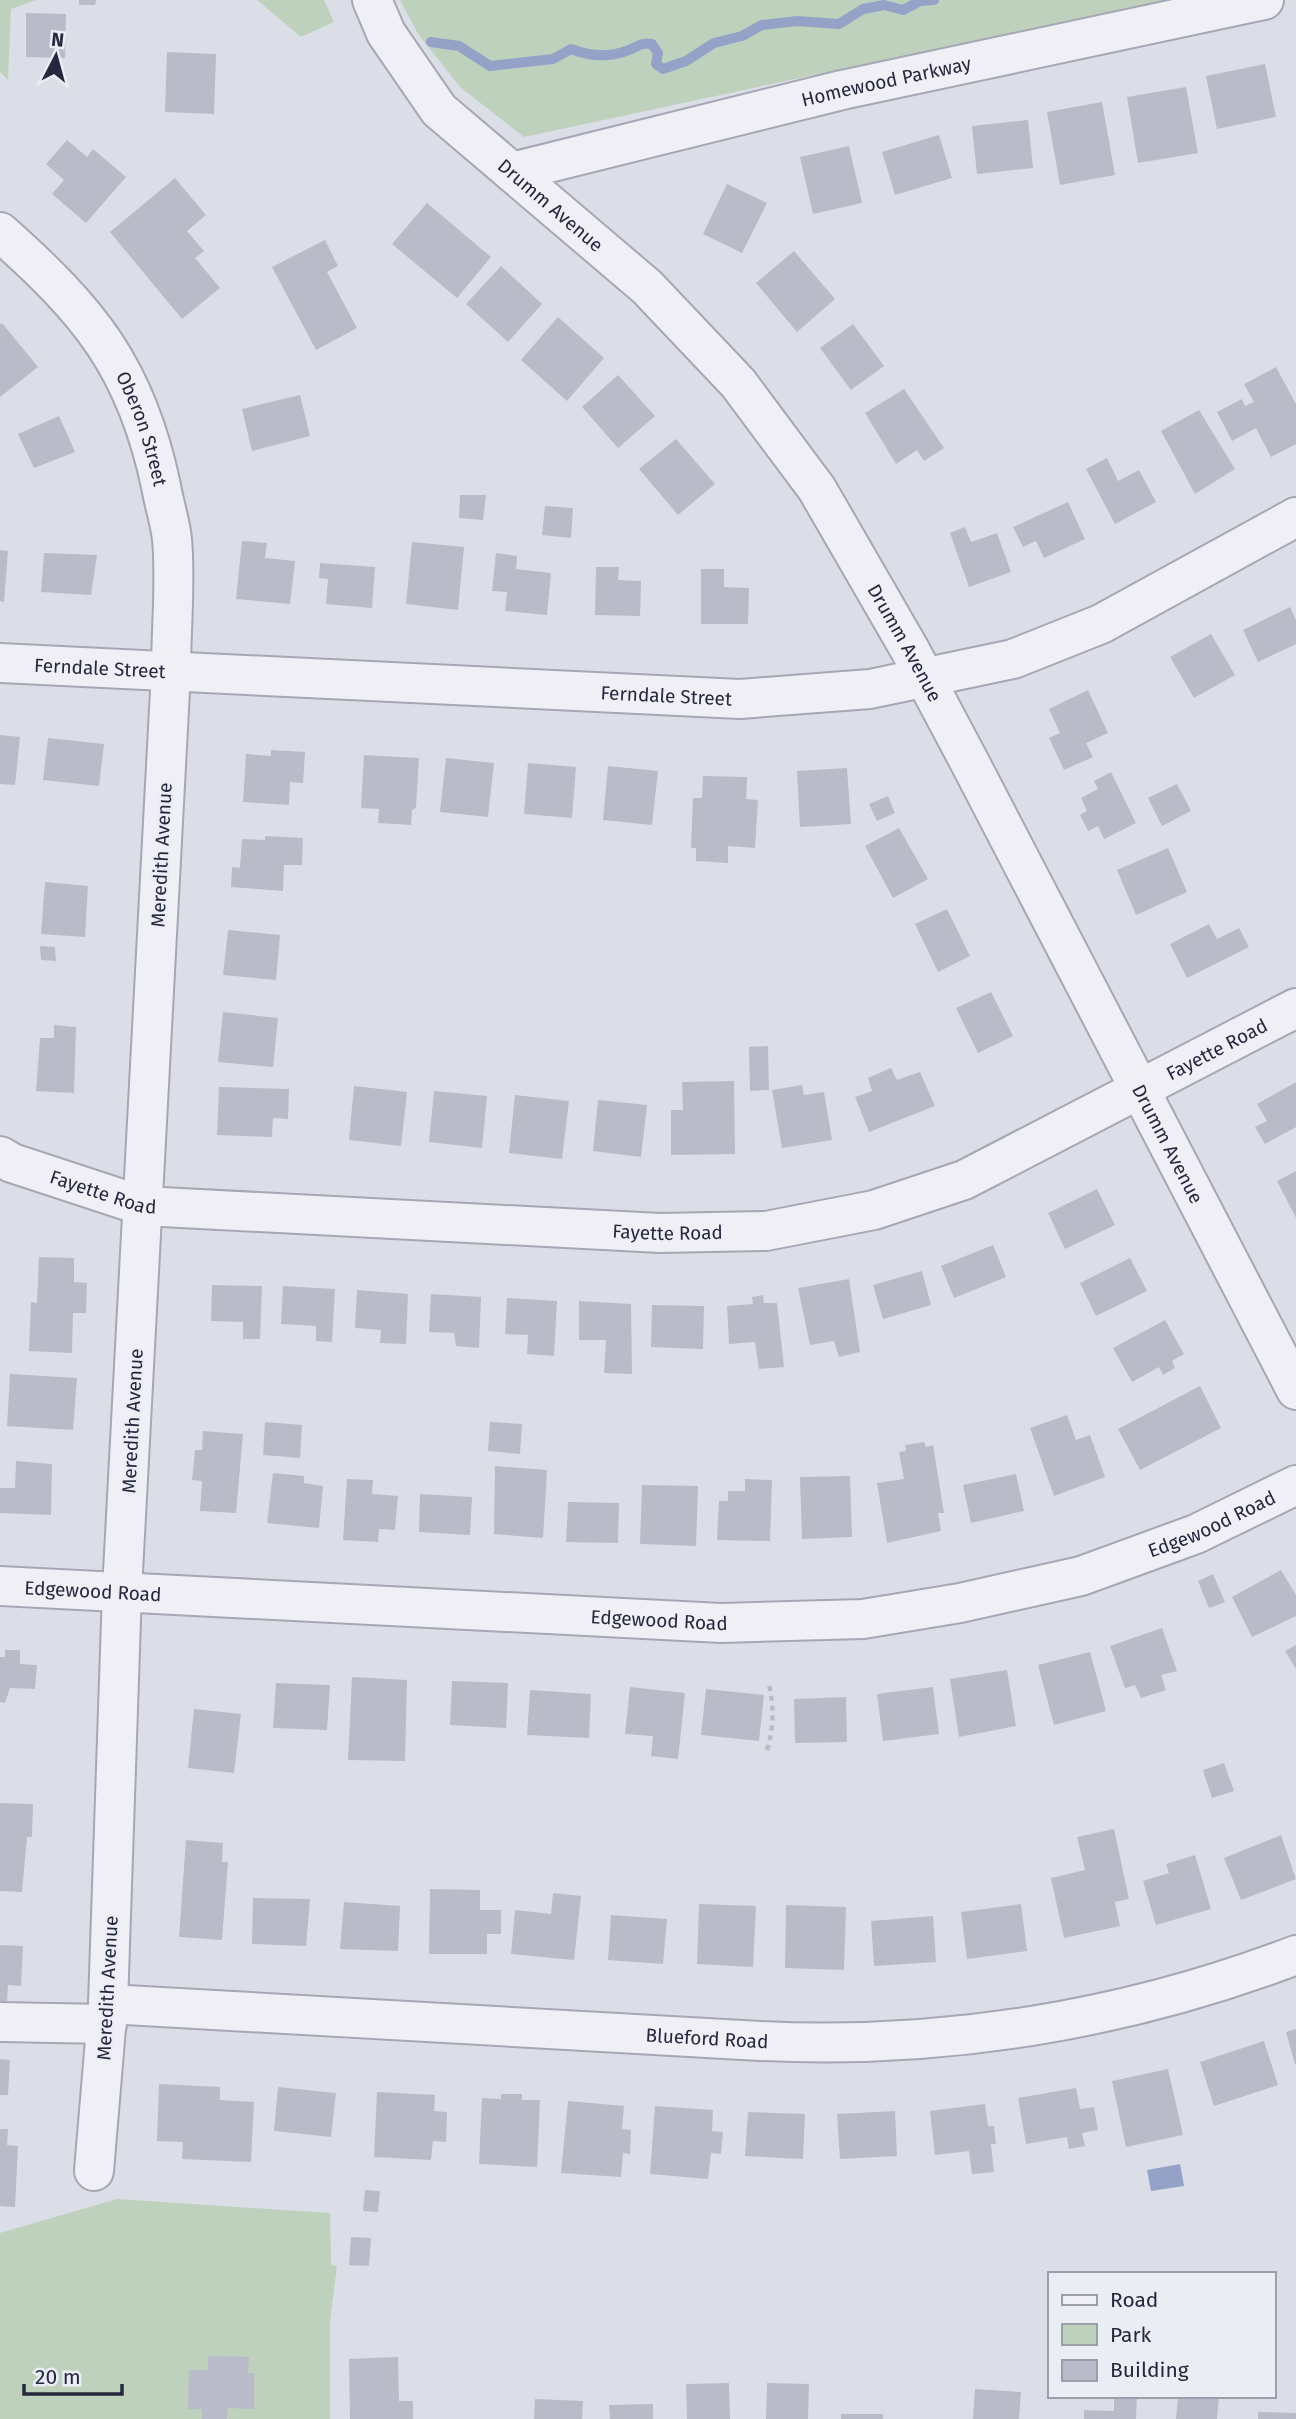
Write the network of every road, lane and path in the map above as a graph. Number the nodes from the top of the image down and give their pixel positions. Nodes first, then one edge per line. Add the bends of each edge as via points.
1 (372, 0) edge
2 (1264, 0) edge
3 (512, 172) junction
4 (0, 232) edge
5 (1296, 517) edge
6 (0, 663) edge
7 (171, 672) junction
8 (925, 679) junction
9 (1296, 1008) edge
10 (1142, 1091) junction
11 (0, 1156) edge
12 (144, 1206) junction
13 (1296, 1390) edge
14 (1296, 1485) edge
15 (0, 1587) edge
16 (122, 1591) junction
17 (769, 1684) dead end
18 (767, 1750) dead end
19 (1296, 1955) edge
20 (107, 2014) junction
21 (0, 2022) edge
22 (94, 2171) dead end

1 - 3 street, Drumm Avenue via 386,33 439,110
2 - 3 street, Homewood Parkway via 842,90
3 - 8 street, Drumm Avenue via 647,287 738,383 817,489
4 - 7 street, Oberon Street via 47,273 93,326 131,387 144,418 172,539
5 - 8 street, Ferndale Street via 1101,624 1013,659
6 - 7 street, Ferndale Street
7 - 8 street, Ferndale Street via 740,699 870,689
7 - 12 street, Meredith Avenue
8 - 10 street, Drumm Avenue
9 - 10 street, Fayette Road
10 - 12 street, Fayette Road via 964,1180 874,1210 765,1231 660,1233
10 - 13 street, Drumm Avenue
11 - 12 street, Fayette Road
12 - 16 street, Meredith Avenue
14 - 16 street, Edgewood Road via 1196,1534 1081,1576 863,1619 720,1623
15 - 16 street, Edgewood Road
16 - 20 street, Meredith Avenue
17 - 18 path via 774,1705
19 - 20 street, Blueford Road via 1161,2000 1049,2024 950,2037 853,2042
20 - 21 street, Blueford Road
20 - 22 street, Meredith Avenue

